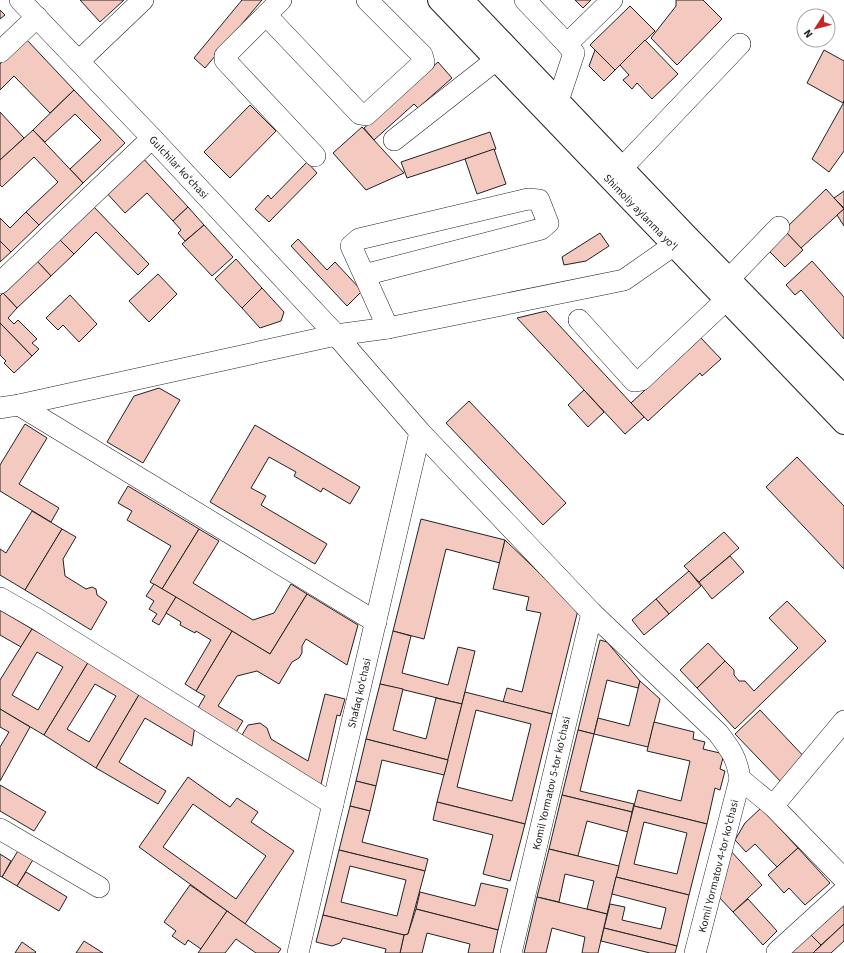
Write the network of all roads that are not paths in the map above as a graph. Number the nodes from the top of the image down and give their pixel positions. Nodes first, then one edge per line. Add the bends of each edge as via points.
1 (20, 0) edge
2 (143, 0) edge
3 (281, 0) edge
4 (367, 0) edge
5 (439, 0) edge
6 (462, 0) edge
7 (524, 0) edge
8 (612, 0) edge
9 (266, 15) junction
10 (37, 18) junction
11 (567, 44) junction
12 (740, 44) dead end
13 (0, 52) edge
14 (496, 60) junction
15 (79, 61) junction
16 (558, 100) junction
17 (152, 138) junction
18 (394, 140) dead end
19 (315, 156) dead end
20 (622, 168) junction
21 (779, 227) dead end
22 (674, 245) junction
23 (364, 275) junction
24 (729, 279) junction
25 (0, 283) edge
26 (726, 300) junction
27 (579, 320) dead end
28 (388, 328) junction
29 (336, 335) junction
30 (802, 367) junction
31 (844, 397) edge
32 (10, 407) edge
33 (844, 423) edge
34 (420, 432) junction
35 (0, 598) edge
36 (592, 614) junction
37 (376, 622) junction
38 (844, 721) edge
39 (740, 779) junction
40 (333, 804) junction
41 (773, 806) junction
42 (0, 829) edge
43 (844, 879) edge
44 (99, 887) dead end
45 (844, 891) edge
46 (778, 952) dead end
47 (298, 953) edge
48 (511, 953) edge
49 (695, 953) edge

1 - 10 street, Gulchilar koʻchasi
2 - 15 street
3 - 9 street
4 - 9 street via 422,55 424,62 366,115 360,114
5 - 14 main road, Shimoliy aylanma yoʻl
6 - 16 main road, Shimoliy aylanma yoʻl
7 - 11 street
8 - 11 street
9 - 19 street via 225,60
10 - 13 street
10 - 15 street, Gulchilar koʻchasi
11 - 16 street via 574,53
12 - 20 street
14 - 18 street
14 - 22 main road, Shimoliy aylanma yoʻl
15 - 17 street, Gulchilar koʻchasi
16 - 20 main road, Shimoliy aylanma yoʻl
17 - 25 street
17 - 29 street, Gulchilar koʻchasi
20 - 24 main road, Shimoliy aylanma yoʻl
21 - 24 street
22 - 26 main road, Shimoliy aylanma yoʻl
22 - 28 street via 624,280
23 - 23 street via 351,246 359,239 528,199 539,200 548,223 541,229
23 - 28 street
24 - 30 main road, Shimoliy aylanma yoʻl
26 - 27 street via 641,380 634,381
26 - 30 main road, Shimoliy aylanma yoʻl
28 - 29 street
29 - 32 street
29 - 34 street, Gulchilar koʻchasi
30 - 31 main road, Shimoliy aylanma yoʻl
30 - 33 main road, Shimoliy aylanma yoʻl
32 - 37 street
34 - 36 street, Gulchilar koʻchasi
34 - 37 street, Shafaq koʻchasi
35 - 40 street
36 - 39 street, Gulchilar koʻchasi via 718,734 738,765
36 - 48 street, Komil Yormatov 5-tor koʻchasi
37 - 40 street, Shafaq koʻchasi
38 - 41 street
39 - 41 street
39 - 49 street, Komil Yormatov 4-tor koʻchasi
40 - 47 street, Shafaq koʻchasi
41 - 43 street
42 - 44 street
45 - 46 street

